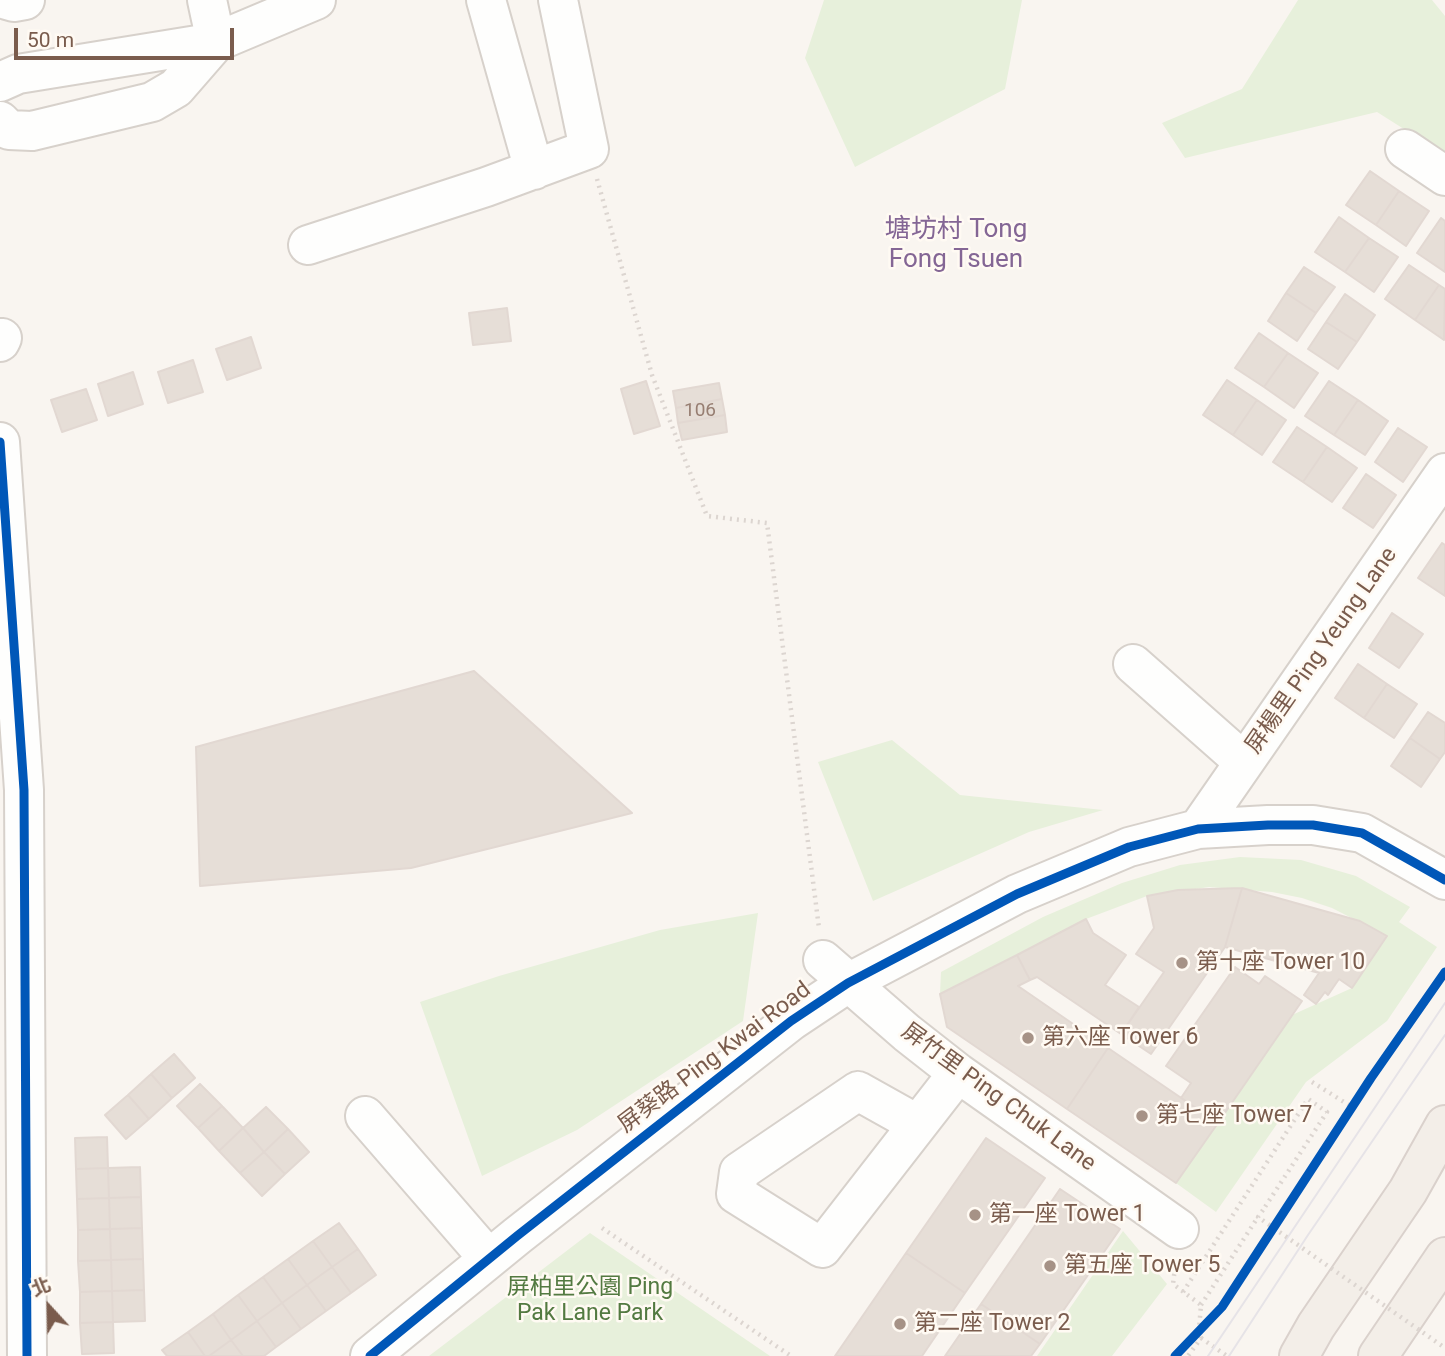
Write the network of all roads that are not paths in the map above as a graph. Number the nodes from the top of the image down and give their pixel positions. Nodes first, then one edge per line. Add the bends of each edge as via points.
1 (7, 0) edge
2 (25, 0) edge
3 (207, 0) edge
4 (316, 0) edge
5 (486, 0) edge
6 (558, 0) edge
7 (216, 41) junction
8 (0, 82) edge
9 (0, 121) edge
10 (1405, 149) dead end
11 (534, 170) junction
12 (1445, 176) edge
13 (308, 245) dead end
14 (0, 442) edge
15 (1445, 473) edge
16 (1133, 664) dead end
17 (1244, 762) junction
18 (1198, 830) junction
19 (1444, 884) edge
20 (835, 972) junction
21 (958, 1073) junction
22 (365, 1115) dead end
23 (917, 1124) junction
24 (1445, 1125) edge
25 (1179, 1229) road end
26 (1445, 1257) edge
27 (489, 1259) junction
28 (27, 1356) edge
29 (370, 1356) edge
30 (1299, 1356) edge
31 (1378, 1356) edge

1 - 2 street
3 - 7 street
4 - 7 street
5 - 11 street
6 - 11 street via 589,149
7 - 8 street via 18,74
7 - 9 street via 176,88 152,102 32,131 9,130
10 - 12 street
11 - 13 street
14 - 28 street via 24,790
15 - 17 street, 屏楊里 Ping Yeung Lane
16 - 17 street
17 - 18 street, 屏楊里 Ping Yeung Lane
18 - 19 street, 屏葵路 Ping Kwai Road via 1313,825 1362,834
18 - 20 street, 屏葵路 Ping Kwai Road via 1129,847
20 - 21 street, 屏竹里 Ping Chuk Lane
20 - 27 street, 屏葵路 Ping Kwai Road via 791,1021
21 - 23 street
21 - 25 street, 屏竹里 Ping Chuk Lane
22 - 27 street
23 - 23 street via 822,1248 736,1194 739,1172 858,1091
24 - 30 main road via 1408,1191
26 - 31 main road
27 - 29 street, 屏葵路 Ping Kwai Road

